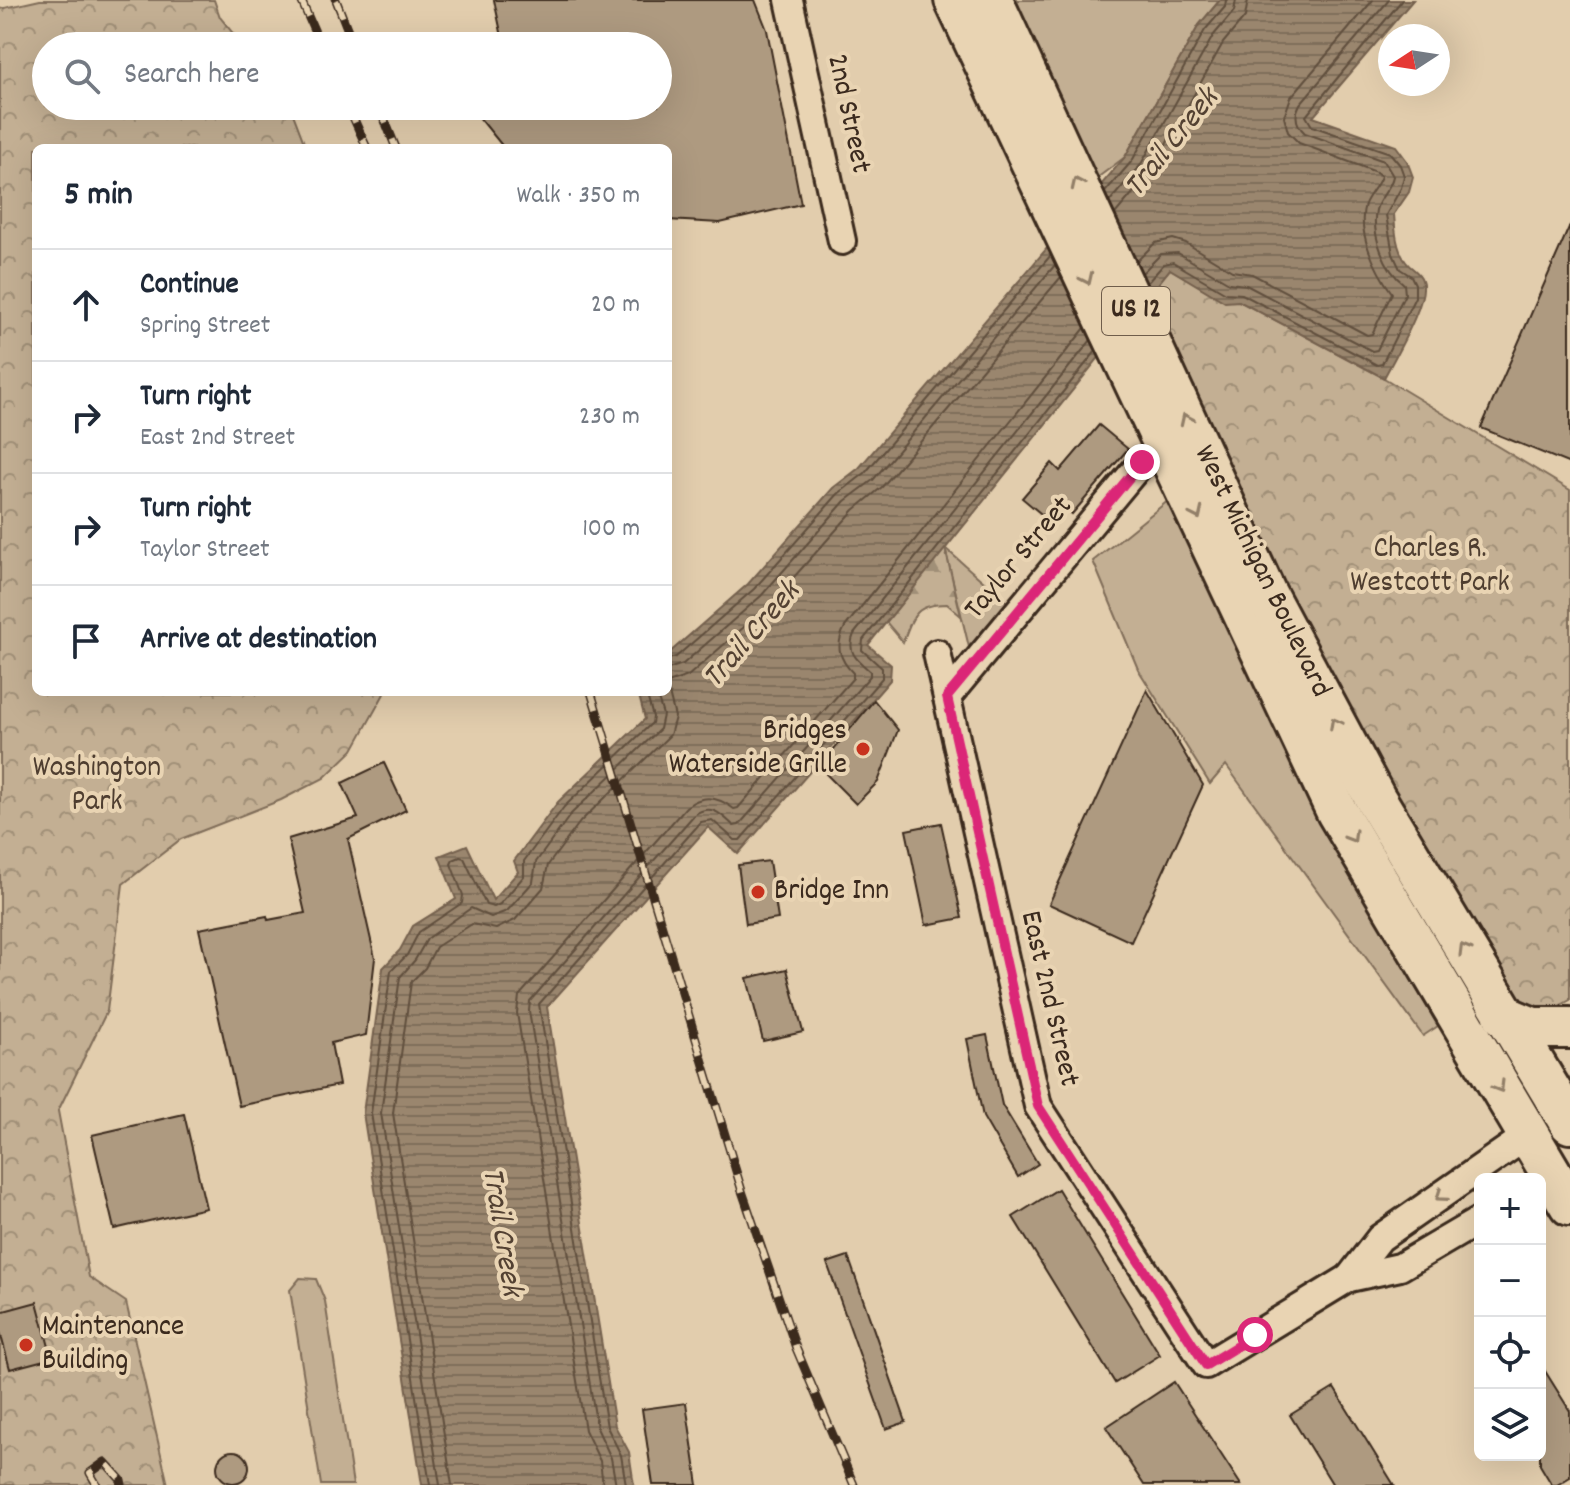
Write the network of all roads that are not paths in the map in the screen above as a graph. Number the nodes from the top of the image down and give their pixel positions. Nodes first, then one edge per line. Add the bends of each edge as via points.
1 (789, 0) edge
2 (955, 0) edge
3 (994, 29) edge
4 (842, 241) dead end
5 (1142, 462) dead end
6 (1255, 604) junction
7 (937, 653) dead end
8 (947, 697) junction
9 (1504, 1016) junction
10 (1570, 1028) edge
11 (1567, 1109) edge
12 (1528, 1135) junction
13 (1558, 1183) edge
14 (1474, 1224) edge
15 (1349, 1278) junction

1 - 4 street, 2nd Street
2 - 3 main road, West Michigan Boulevard / US 12
3 - 6 main road, West Michigan Boulevard / US 12
5 - 8 street, Taylor Street
9 -> 6 main road, West Michigan Boulevard / US 12
6 -> 12 main road, West Michigan Boulevard / US 12 via 1337,812
7 - 8 street, East 2nd Street
8 - 15 street, East 2nd Street via 1038,1106 1206,1365
9 - 10 main road via 1533,1028
9 - 11 main road, West Michigan Boulevard / US 12
11 - 12 main road
12 - 13 main road, US 12
12 -> 15 street via 1380,1238
14 - 15 street via 1400,1267

